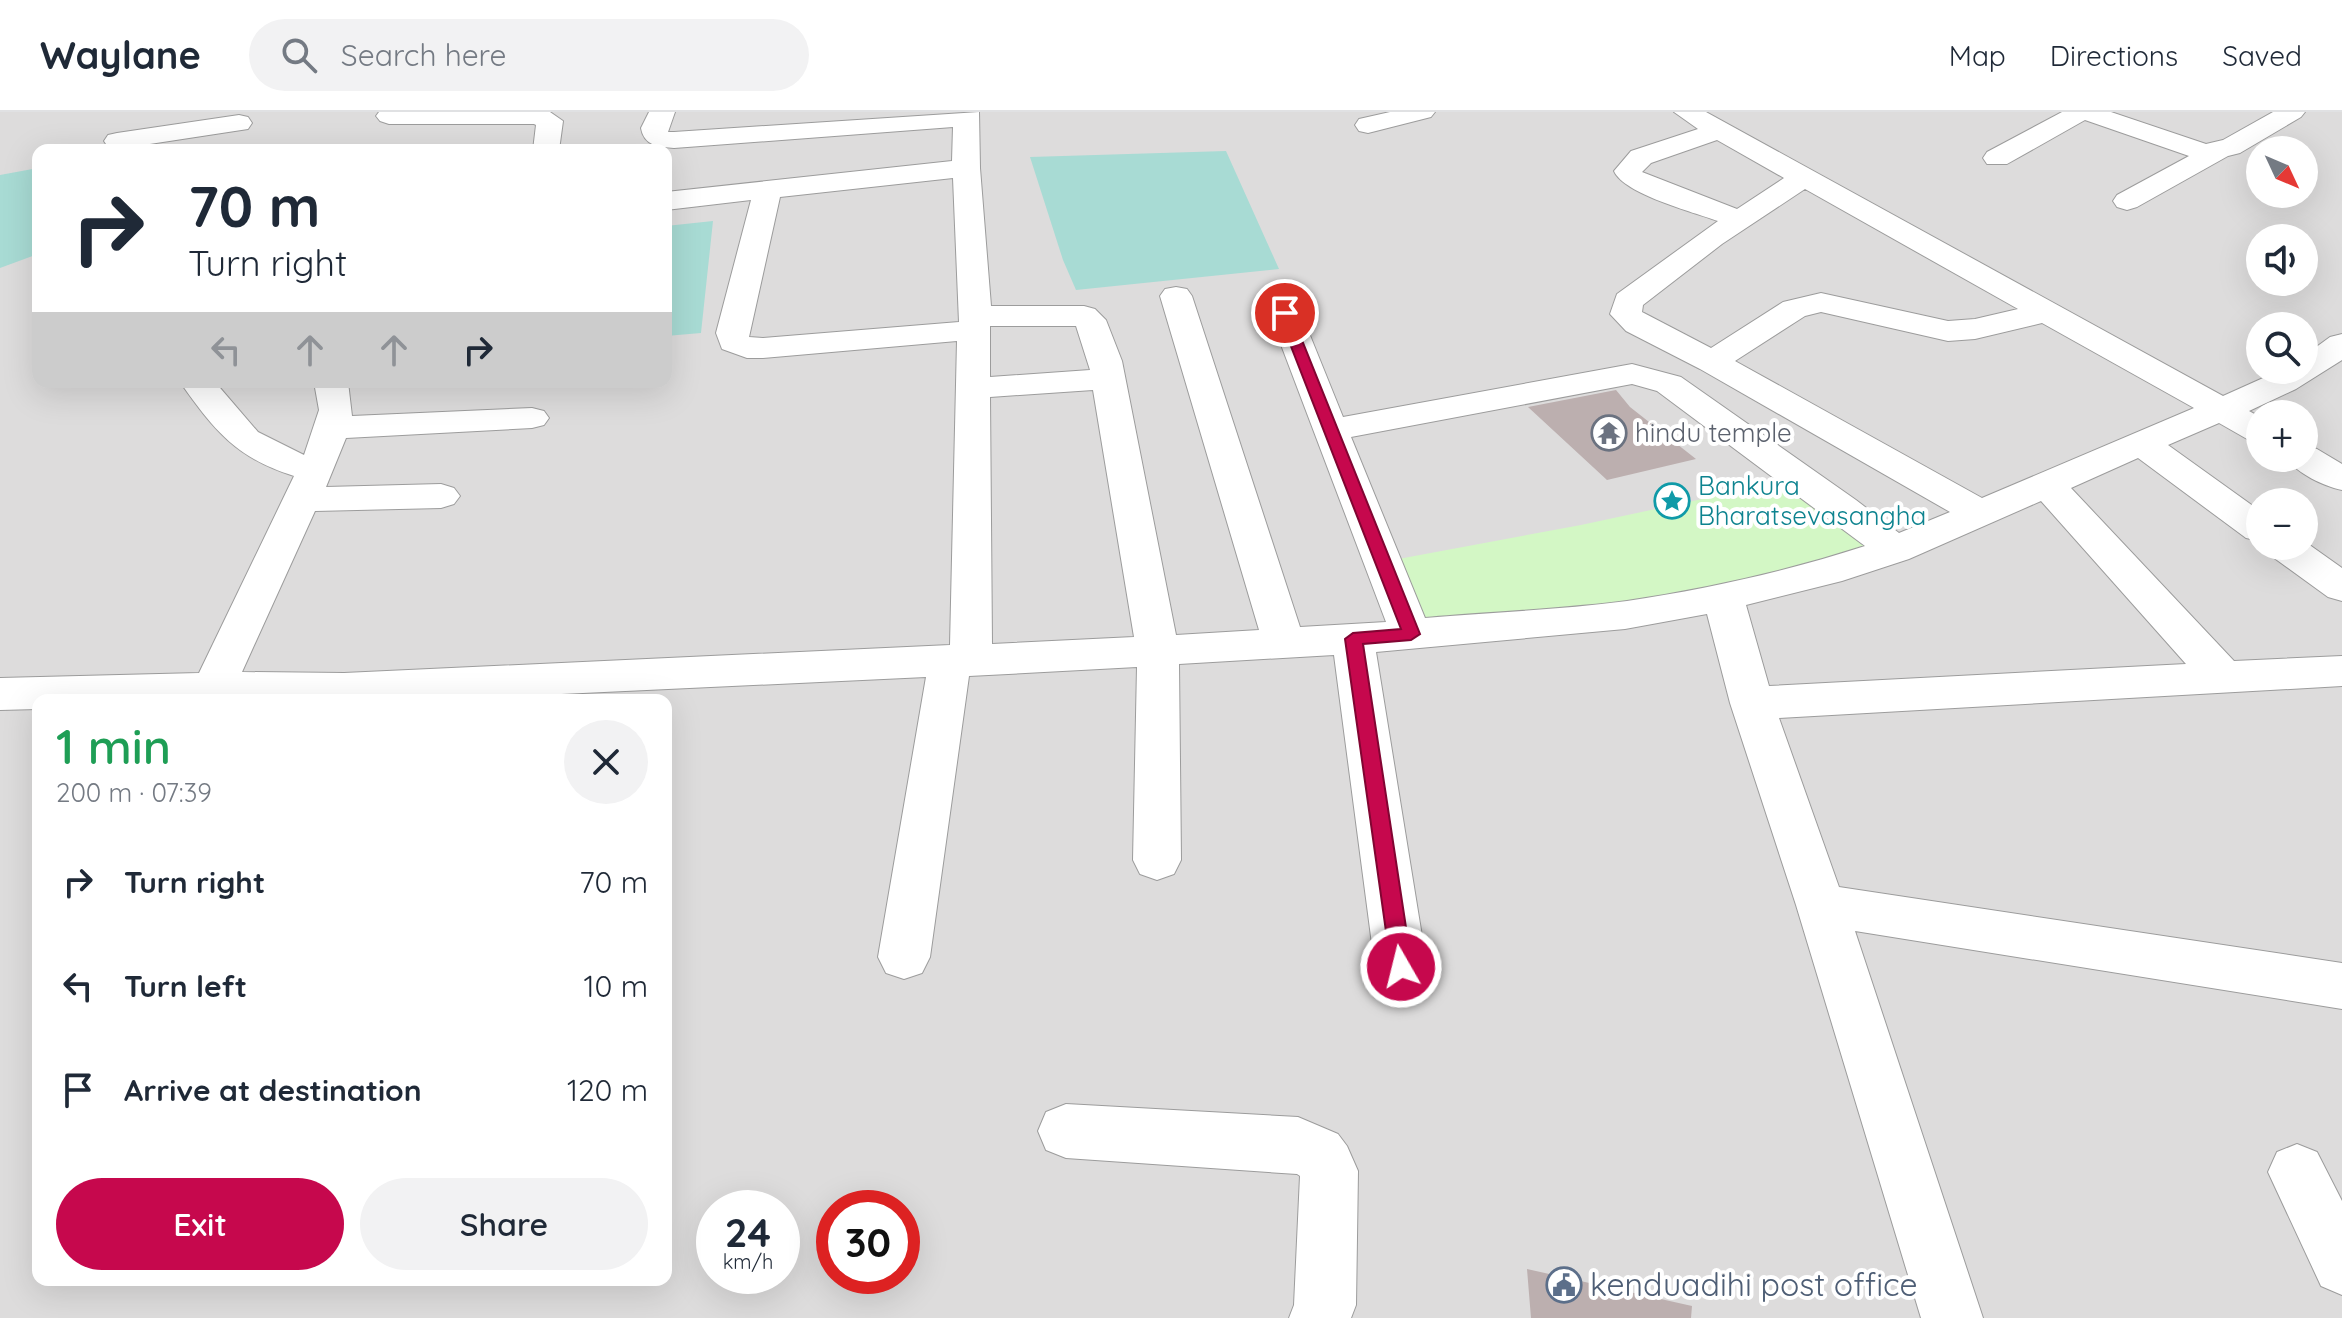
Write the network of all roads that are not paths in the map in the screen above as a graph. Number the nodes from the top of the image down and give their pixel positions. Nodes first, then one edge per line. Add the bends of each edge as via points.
1 (1422, 112) edge
2 (1687, 112) edge
3 (2084, 112) edge
4 (2292, 112) edge
5 (966, 115) edge
6 (241, 117) edge
7 (383, 121) edge
8 (1368, 125) dead end
9 (1720, 130) junction
10 (656, 132) edge
11 (117, 141) dead end
12 (230, 144) edge
13 (547, 144) edge
14 (2217, 152) junction
15 (1997, 158) dead end
16 (966, 168) junction
17 (1804, 177) junction
18 (767, 191) junction
19 (672, 200) edge
20 (2127, 201) dead end
21 (1741, 220) junction
22 (1176, 296) dead end
23 (2047, 312) junction
24 (1285, 313) dead end
25 (975, 323) junction
26 (2342, 344) edge
27 (1712, 362) junction
28 (1109, 379) junction
29 (202, 388) edge
30 (332, 388) edge
31 (973, 388) junction
32 (2221, 409) junction
33 (532, 418) dead end
34 (2246, 423) edge
35 (332, 428) junction
36 (1333, 430) junction
37 (2141, 443) junction
38 (2318, 465) edge
39 (2342, 479) edge
40 (308, 485) junction
41 (2047, 485) junction
42 (441, 496) dead end
43 (1980, 513) junction
44 (2246, 519) edge
45 (1895, 550) junction
46 (2304, 560) edge
47 (2342, 587) edge
48 (1723, 597) junction
49 (1411, 634) junction
50 (1353, 639) junction
51 (1284, 644) junction
52 (1158, 652) junction
53 (961, 661) junction
54 (2342, 671) edge
55 (2224, 678) junction
56 (213, 688) junction
57 (0, 694) edge
58 (1752, 703) junction
59 (1157, 860) dead end
60 (1821, 905) junction
61 (904, 957) dead end
62 (1401, 967) dead end
63 (2342, 986) edge
64 (1066, 1131) dead end
65 (2297, 1172) dead end
66 (2342, 1265) edge
67 (1320, 1318) edge
68 (1952, 1318) edge

1 - 8 street
2 - 9 street
3 - 14 street via 2189,149
3 - 15 street
4 - 14 street
5 - 10 street via 674,140 660,139
5 - 16 street
6 - 11 street
6 - 12 street
7 - 13 street via 537,116 550,121
9 - 17 street
9 - 21 street via 1641,157 1628,171 1641,182
14 - 20 street
16 - 18 street
16 - 25 street
17 - 21 street
17 - 23 street
18 - 19 street
18 - 25 street via 734,342 763,348
21 - 27 street via 1626,306 1626,314 1637,324
22 - 51 street
23 - 27 street via 1948,331 1821,302 1794,309
23 - 32 street
24 - 36 street
25 - 28 street via 1084,316 1093,326
25 - 31 street
26 - 32 street via 2307,371
27 - 43 street
28 - 31 street
28 - 52 street
29 - 40 street via 240,438
30 - 35 street
31 - 53 street
32 - 34 street
32 - 37 street
33 - 35 street
35 - 40 street
36 - 45 street via 1644,375 1669,384 1720,419
36 - 49 street
37 - 41 street
37 - 44 street
38 - 39 street
40 - 42 street
40 - 56 street
41 - 43 street
41 - 55 street
43 - 45 street
45 - 48 street
46 - 47 street
48 - 49 street via 1625,615
48 - 58 street
49 - 50 street
50 - 51 street
50 - 62 street
51 - 52 street
52 - 53 street
52 - 59 street
53 - 56 street via 344,689
53 - 61 street
54 - 55 street
55 - 58 street
56 - 57 street
58 - 60 street
60 - 63 street
60 - 68 street
64 - 67 street via 1314,1150 1329,1171 1325,1305
65 - 66 street

